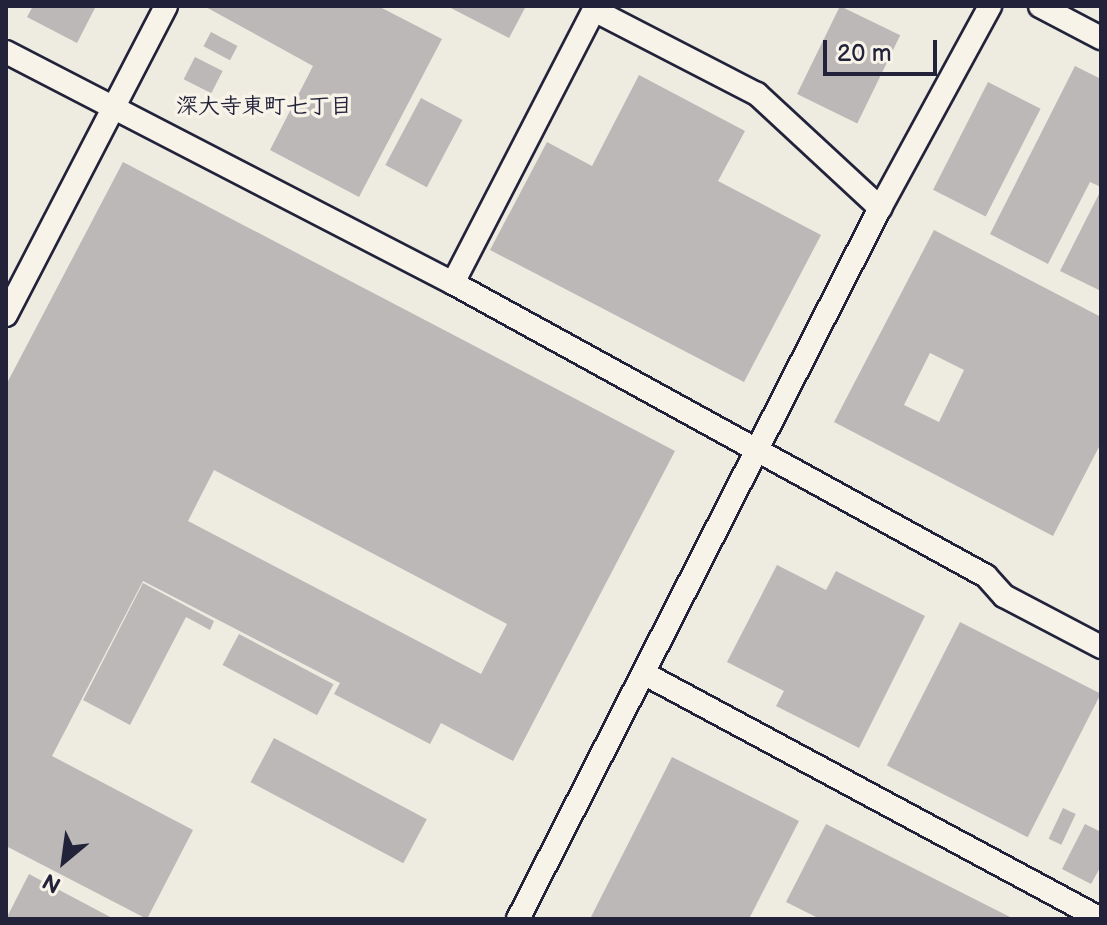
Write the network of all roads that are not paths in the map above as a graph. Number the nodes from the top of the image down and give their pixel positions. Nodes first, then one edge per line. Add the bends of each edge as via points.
1 (166, 6) edge
2 (990, 6) edge
3 (1040, 6) edge
4 (595, 8) edge
5 (1101, 38) edge
6 (6, 52) edge
7 (116, 108) junction
8 (880, 208) junction
9 (453, 283) junction
10 (6, 315) edge
11 (756, 451) junction
12 (1101, 647) edge
13 (645, 674) junction
14 (518, 919) edge
15 (1101, 919) edge

1 - 7 lane
2 - 8 lane
3 - 5 lane
4 - 8 lane via 757,94
4 - 9 lane
6 - 7 lane
7 - 9 lane
7 - 10 lane
8 - 11 lane
9 - 11 lane
11 - 12 lane via 986,576 1004,596
11 - 13 lane
13 - 14 lane
13 - 15 lane

